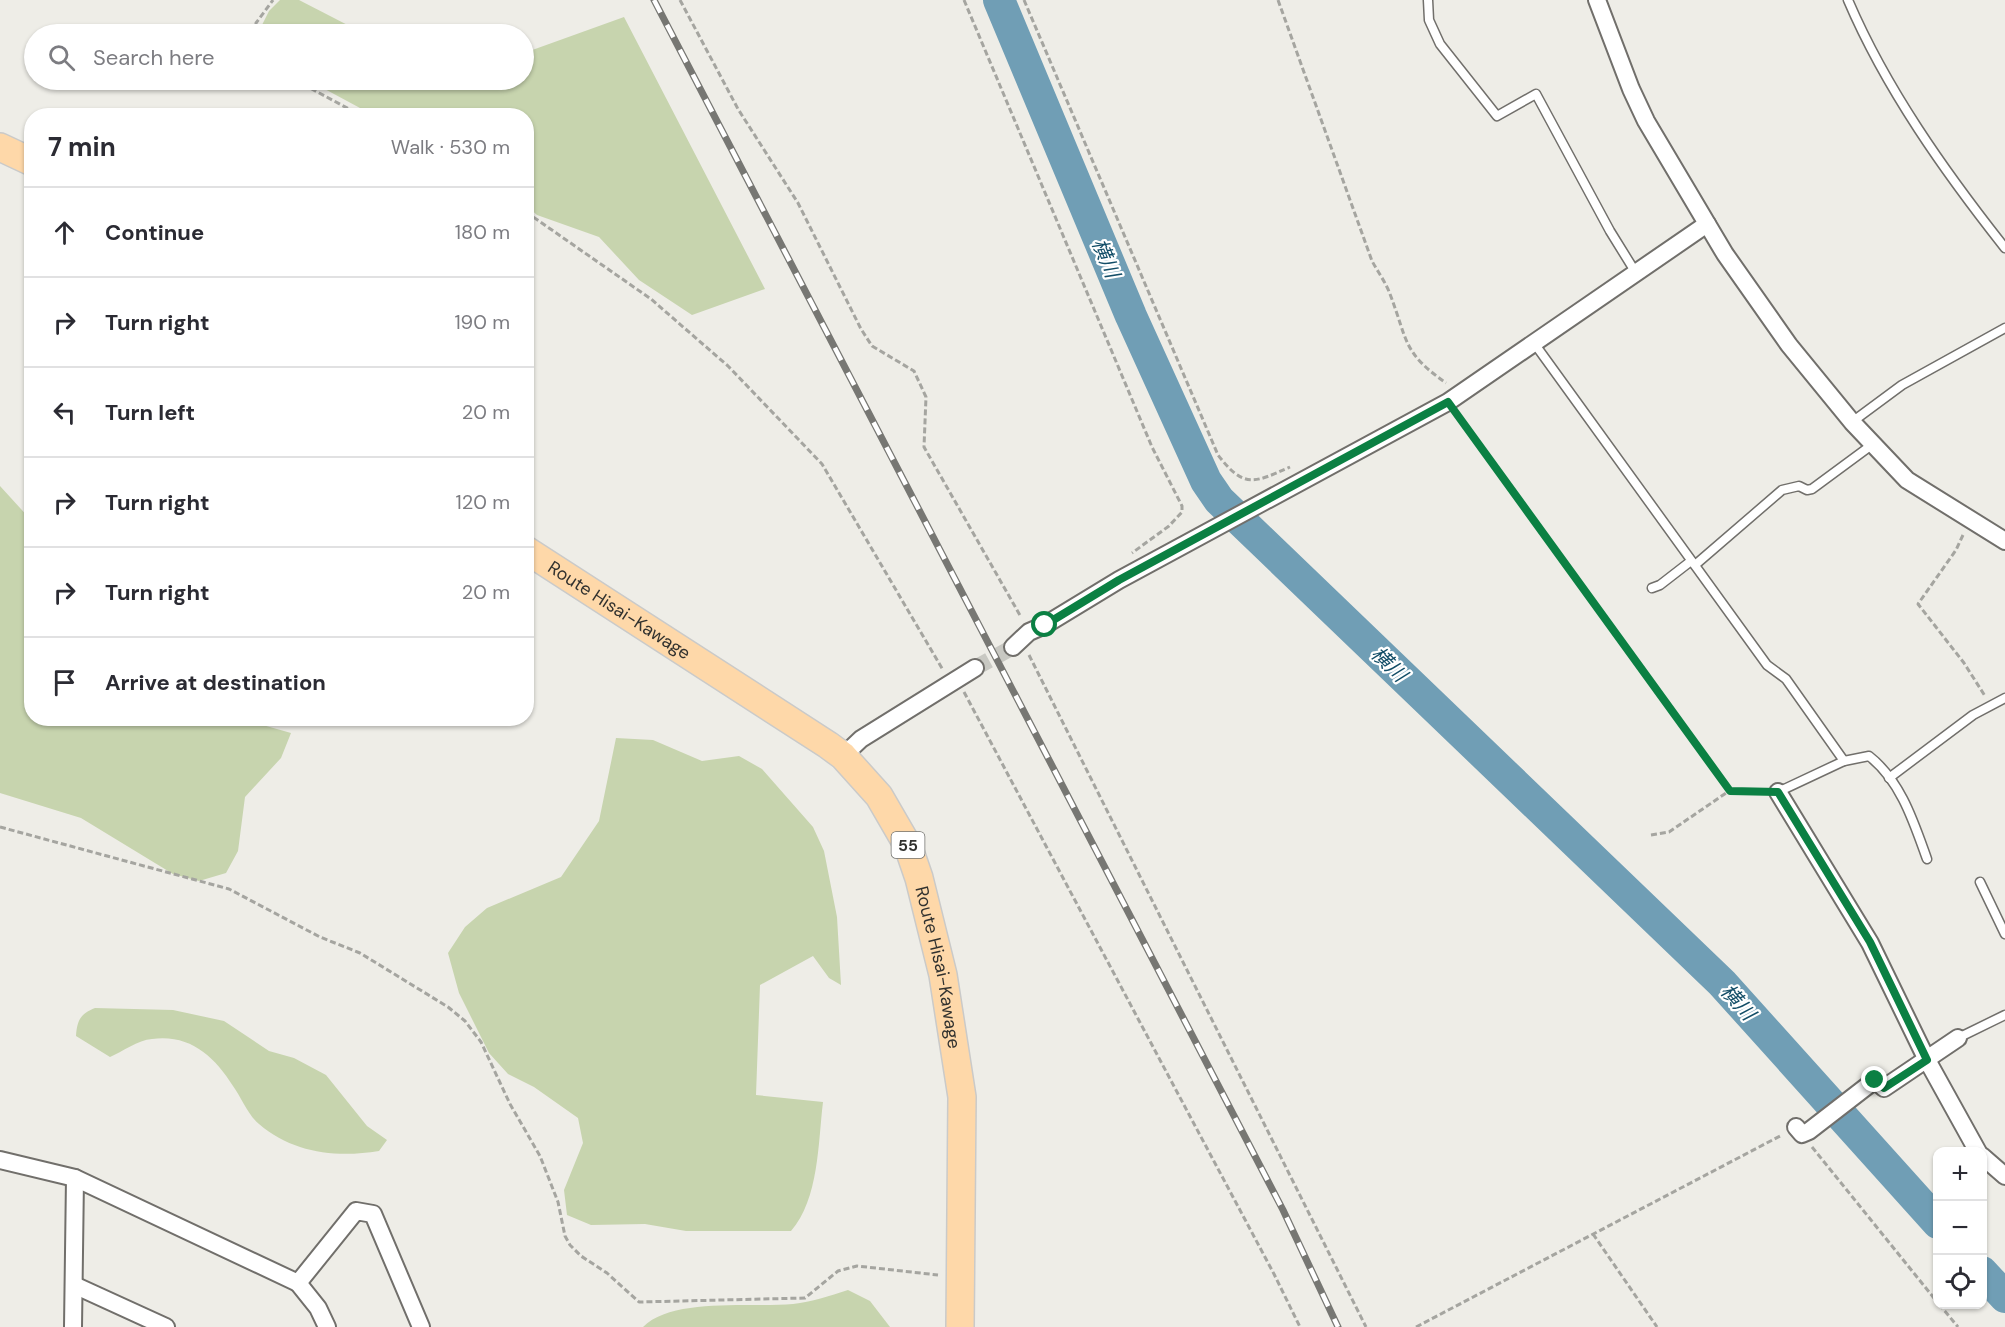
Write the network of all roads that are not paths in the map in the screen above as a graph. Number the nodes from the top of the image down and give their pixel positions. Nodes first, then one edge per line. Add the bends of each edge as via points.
1 (1428, 0) edge
2 (1597, 0) edge
3 (1848, 0) edge
4 (0, 147) edge
5 (24, 158) edge
6 (1707, 224) junction
7 (2005, 248) edge
8 (1636, 274) junction
9 (2005, 328) edge
10 (1534, 343) junction
11 (1852, 422) junction
12 (1873, 444) junction
13 (2005, 541) edge
14 (534, 555) edge
15 (1693, 563) junction
16 (1652, 588) dead end
17 (1021, 640) tunnel mouth
18 (975, 668) tunnel mouth
19 (2005, 698) edge
20 (843, 756) junction
21 (1844, 761) junction
22 (1889, 778) junction
23 (1778, 792) joint
24 (1926, 860) dead end
25 (1980, 882) dead end
26 (2005, 934) edge
27 (2005, 1015) edge
28 (1958, 1038) joint
29 (1927, 1060) junction
30 (1803, 1130) road end
31 (1975, 1147) edge
32 (0, 1160) edge
33 (1987, 1160) edge
34 (2005, 1176) edge
35 (75, 1178) junction
36 (298, 1283) junction
37 (74, 1286) junction
38 (73, 1327) edge
39 (166, 1327) edge
40 (327, 1327) edge
41 (421, 1327) edge
42 (960, 1327) edge

1 - 8 lane via 1429,20 1440,44 1497,116 1536,94
2 - 6 street via 1641,110
3 - 7 lane via 1882,70 1951,176
4 - 5 main road
6 - 8 street
6 - 11 street via 1782,336
8 - 10 street
9 - 11 lane via 1902,385
10 - 15 lane
10 - 17 street via 1453,399 1119,580
11 - 12 street
12 - 13 street via 1907,480
12 - 15 lane via 1812,489 1799,486 1782,490
14 - 20 main road, Route Hisai-Kawage / 55
15 - 16 lane
15 - 21 lane via 1767,665 1786,679
18 - 20 street via 861,739
19 - 22 lane via 1973,715
20 - 42 main road, Route Hisai-Kawage / 55 via 879,796 908,846 944,975 962,1097
21 - 22 lane via 1869,756
21 - 23 lane
22 - 24 lane via 1909,810
23 - 29 street via 1870,942
25 - 26 lane
27 - 28 lane
28 - 29 street
29 - 30 street via 1884,1088 1875,1080 1871,1082
29 - 31 street
32 - 35 street
33 - 34 street
35 - 36 street
35 - 37 street
36 - 40 street
36 - 41 street via 356,1211 373,1214
37 - 38 street
37 - 39 street

